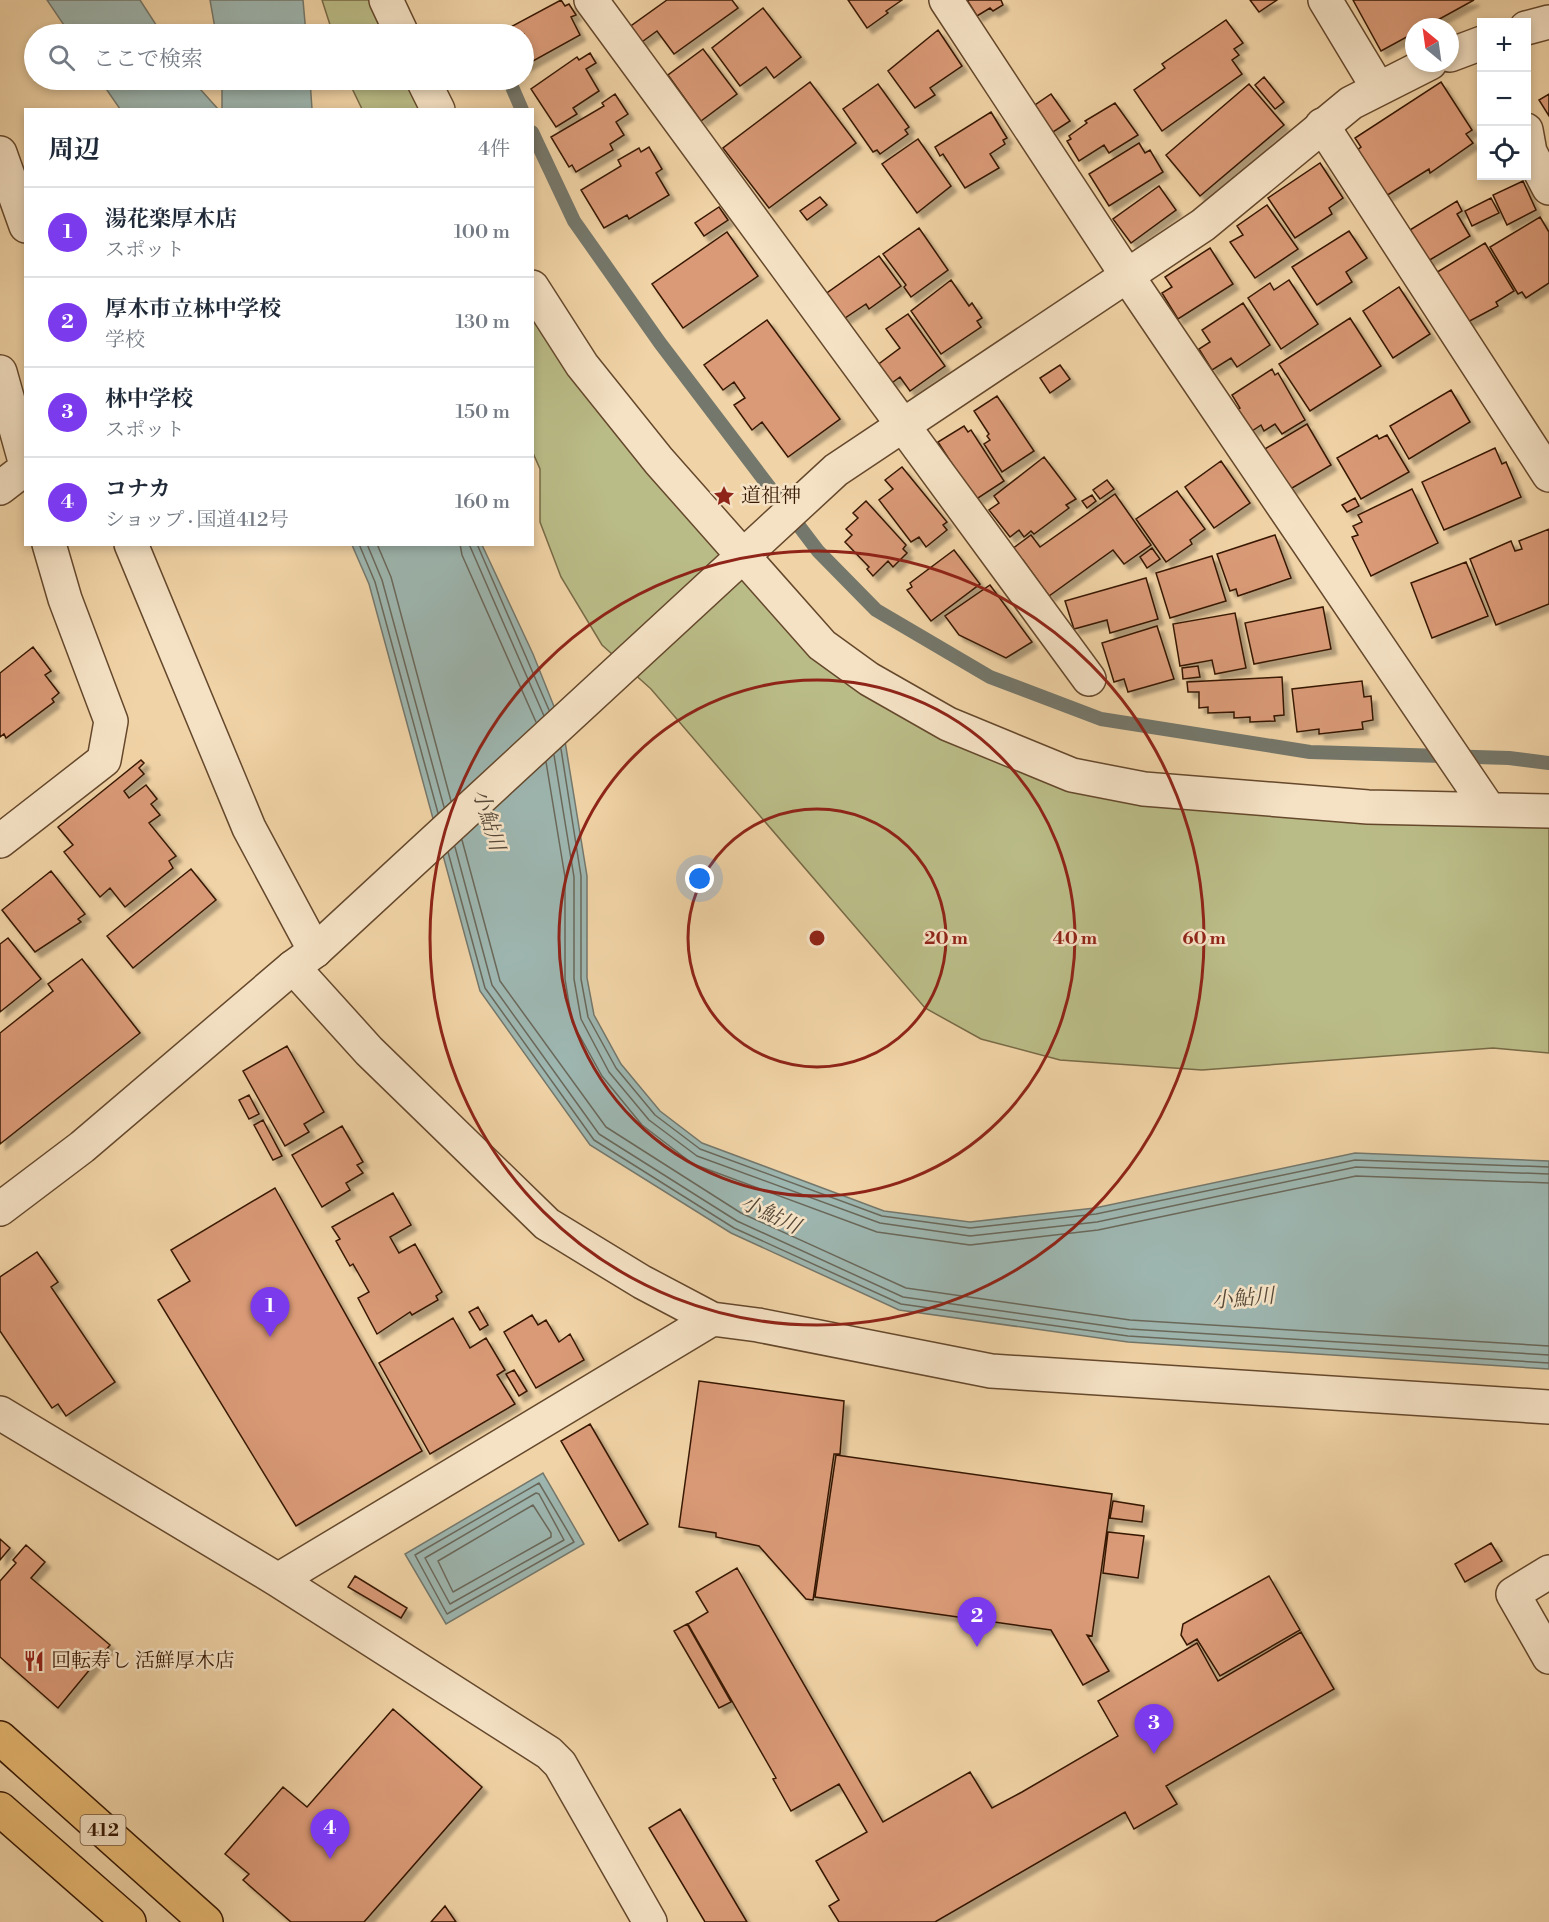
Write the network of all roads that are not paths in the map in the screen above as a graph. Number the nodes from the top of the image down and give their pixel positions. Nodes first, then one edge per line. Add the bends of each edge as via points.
1 (386, 0) edge
2 (591, 0) edge
3 (946, 0) edge
4 (1325, 0) edge
5 (1549, 22) edge
6 (397, 24) edge
7 (1531, 27) edge
8 (1477, 45) edge
9 (1459, 52) edge
10 (1410, 72) edge
11 (1378, 87) junction
12 (428, 90) edge
13 (437, 108) edge
14 (1322, 125) junction
15 (0, 153) edge
16 (1531, 154) edge
17 (1549, 188) edge
18 (24, 219) edge
19 (1128, 277) junction
20 (534, 290) edge
21 (0, 372) edge
22 (903, 426) junction
23 (24, 459) edge
24 (24, 464) edge
25 (1549, 476) edge
26 (0, 488) edge
27 (50, 546) edge
28 (132, 546) edge
29 (743, 554) junction
30 (1089, 679) dead end
31 (1488, 808) junction
32 (1549, 811) edge
33 (0, 841) edge
34 (304, 959) junction
35 (0, 1209) edge
36 (712, 1319) junction
37 (1549, 1407) edge
38 (0, 1413) edge
39 (1549, 1572) edge
40 (278, 1580) junction
41 (1549, 1657) edge
42 (0, 1738) edge
43 (0, 1809) edge
44 (129, 1922) edge
45 (206, 1922) edge
46 (650, 1922) edge

1 - 6 street
2 - 22 street
3 - 19 street
4 - 11 street
5 - 7 street
8 - 9 street
10 - 11 street
11 - 14 street
12 - 13 street
14 - 19 street via 1203,225
14 - 25 street
15 - 18 street
16 - 17 street
19 - 22 street
19 - 31 street
20 - 29 street via 582,365 659,462
21 - 23 street
22 - 29 street via 836,470
22 - 30 street
24 - 26 street
27 - 33 street via 64,599 111,721 104,760
28 - 34 street
29 - 31 street via 822,645 869,679 948,724 1072,775 1144,789 1368,807
29 - 34 street
31 - 32 street
34 - 35 street via 82,1147
34 - 36 street via 369,1051 547,1224
36 - 37 street via 758,1324 991,1371
36 - 40 street
38 - 40 street
39 - 41 street via 1513,1594
40 - 46 street via 549,1753 560,1764
42 - 45 highway, 412
43 - 44 highway, 412

